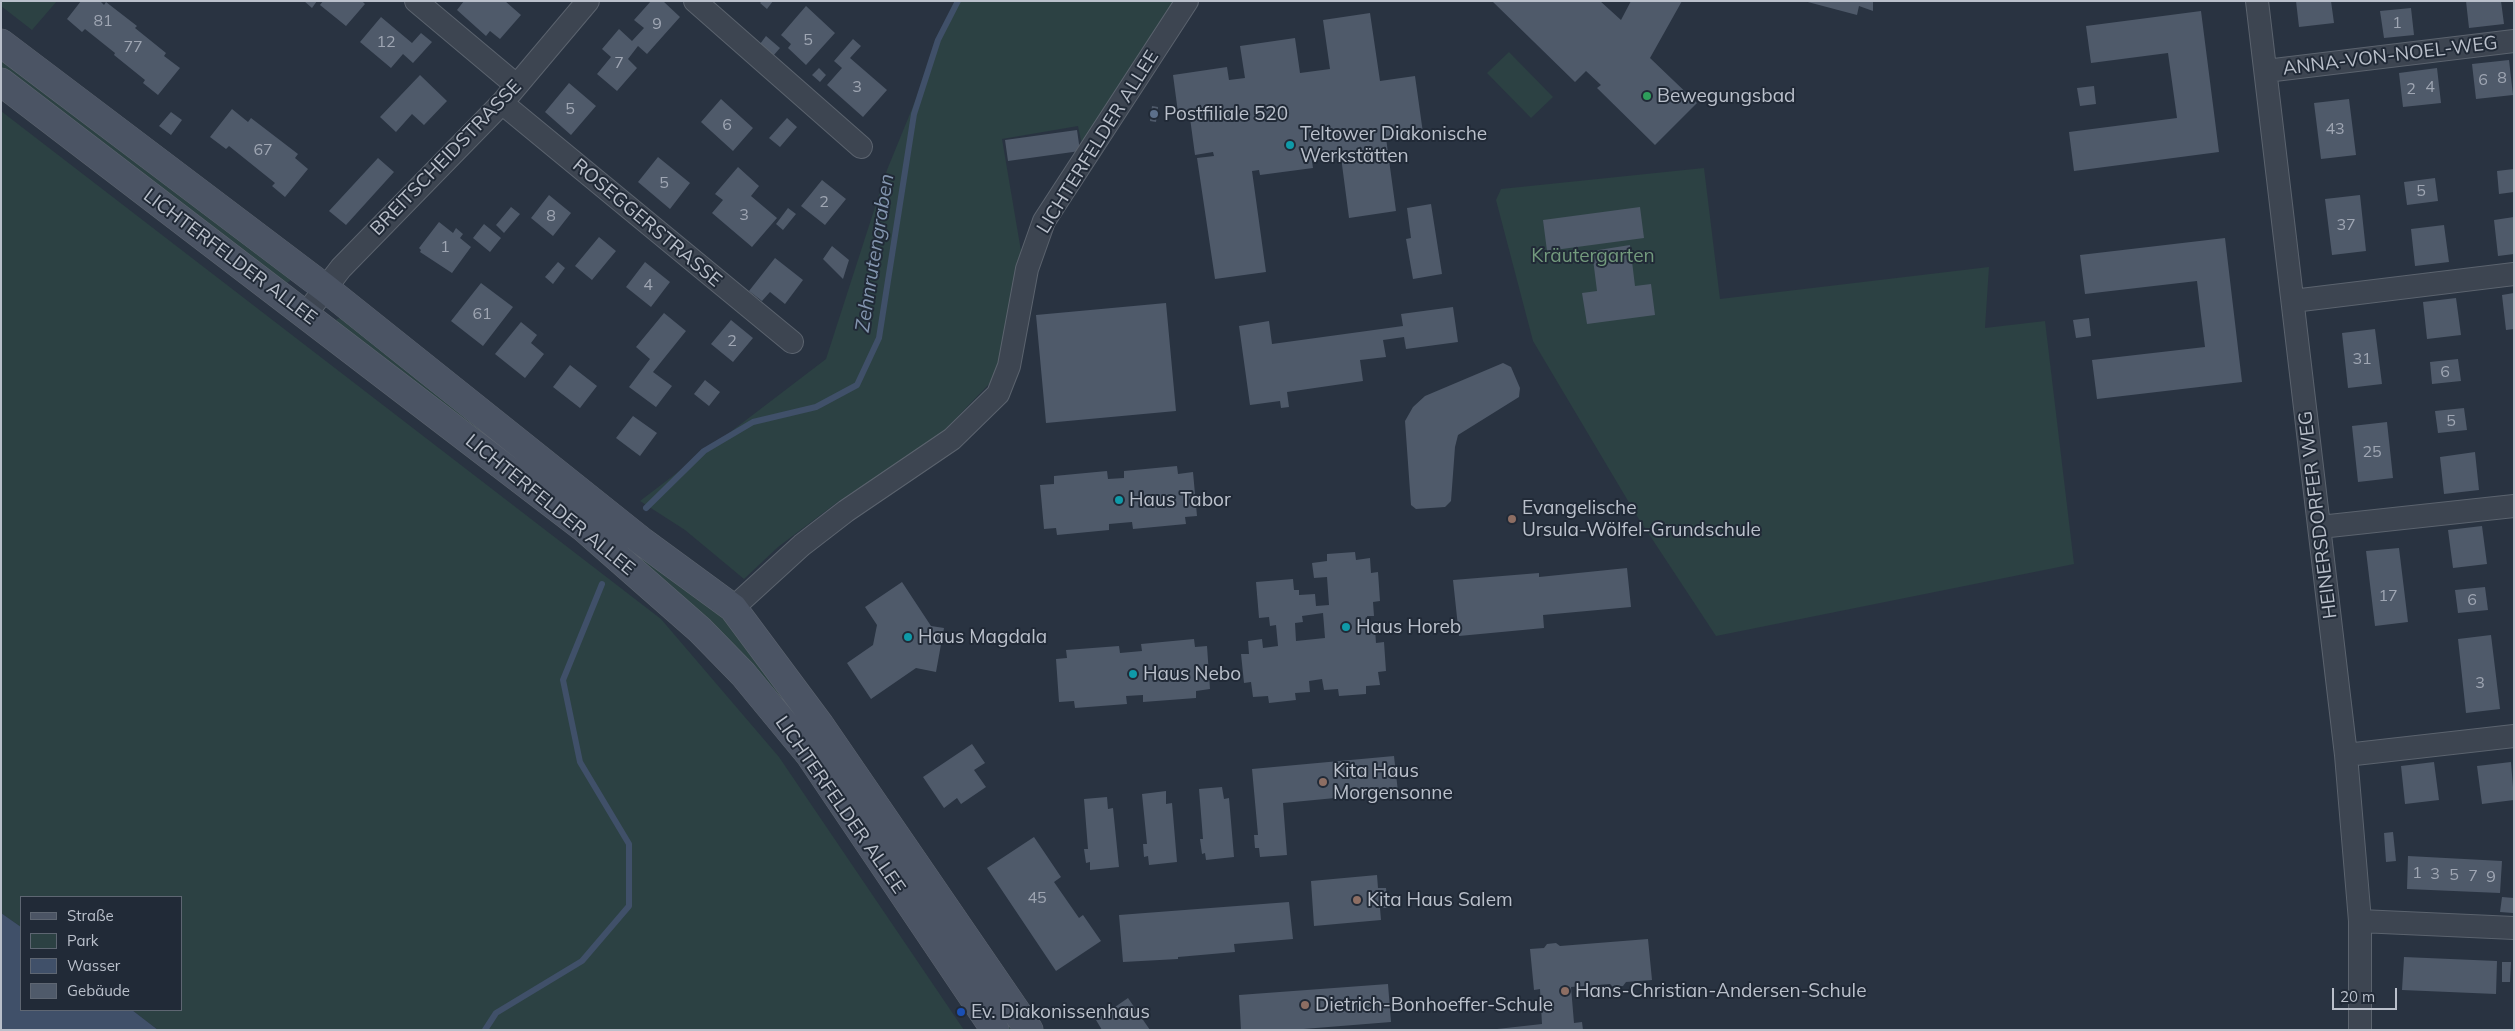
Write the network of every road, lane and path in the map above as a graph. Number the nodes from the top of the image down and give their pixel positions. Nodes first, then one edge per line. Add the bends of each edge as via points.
1 (416, 1) edge
2 (588, 1) edge
3 (695, 1) edge
4 (1187, 1) edge
5 (2257, 1) edge
6 (2514, 42) edge
7 (1, 43) edge
8 (2266, 71) junction
9 (1, 82) edge
10 (516, 86) junction
11 (502, 103) junction
12 (860, 147) dead end
13 (2514, 274) edge
14 (325, 288) junction
15 (2293, 301) junction
16 (305, 315) junction
17 (792, 342) dead end
18 (2514, 506) edge
19 (2320, 527) junction
20 (733, 608) junction
21 (2514, 736) edge
22 (2346, 755) junction
23 (2360, 921) junction
24 (2514, 928) edge
25 (995, 1030) edge
26 (1028, 1030) edge
27 (2360, 1030) edge

1 - 10 street
2 - 10 street, BREITSCHEIDSTRASSE
3 - 12 street
4 - 20 street, LICHTERFELDER ALLEE via 1044,221 1027,270 1009,366 998,394 952,439 846,511 802,545
5 - 8 street, HEINERSDORFER WEG
6 - 8 street, ANNA-VON-NOEL-WEG
7 - 14 main road, LICHTERFELDER ALLEE
8 - 15 street, HEINERSDORFER WEG
9 - 16 main road, LICHTERFELDER ALLEE
10 - 11 street, BREITSCHEIDSTRASSE
11 - 14 street, BREITSCHEIDSTRASSE
11 - 17 street, ROSEGGERSTRASSE
13 - 15 street
14 - 16 street, BREITSCHEIDSTRASSE
14 - 20 main road, LICHTERFELDER ALLEE via 643,542
15 - 19 street, HEINERSDORFER WEG
16 - 25 main road, LICHTERFELDER ALLEE via 585,529 700,630 743,674 810,754
18 - 19 street
19 - 22 street, HEINERSDORFER WEG
20 - 26 main road, LICHTERFELDER ALLEE via 820,725
21 - 22 street
22 - 23 street, HEINERSDORFER WEG
23 - 24 street
23 - 27 street, HEINERSDORFER WEG

